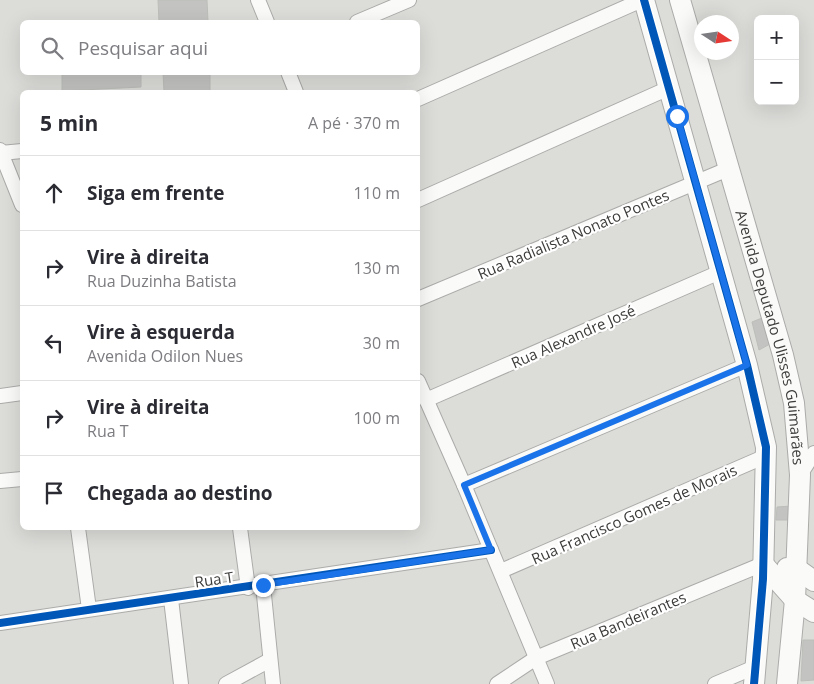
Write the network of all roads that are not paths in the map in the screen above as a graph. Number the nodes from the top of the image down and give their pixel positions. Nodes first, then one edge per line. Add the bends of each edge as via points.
1 (258, 0) edge
2 (409, 0) edge
3 (643, 0) edge
4 (680, 0) edge
5 (266, 20) edge
6 (362, 20) edge
7 (289, 75) edge
8 (669, 88) junction
9 (295, 90) edge
10 (420, 98) edge
11 (709, 104) junction
12 (677, 116) junction
13 (0, 151) edge
14 (20, 151) edge
15 (728, 169) junction
16 (696, 182) junction
17 (420, 199) edge
18 (20, 200) edge
19 (720, 272) junction
20 (420, 298) edge
21 (747, 365) junction
22 (420, 385) edge
23 (20, 393) edge
24 (0, 396) edge
25 (426, 400) junction
26 (814, 453) edge
27 (766, 456) junction
28 (800, 475) junction
29 (20, 479) edge
30 (0, 481) edge
31 (464, 485) junction
32 (78, 530) edge
33 (240, 530) edge
34 (491, 550) junction
35 (763, 564) junction
36 (797, 569) junction
37 (501, 572) junction
38 (814, 581) edge
39 (263, 585) junction
40 (248, 588) junction
41 (171, 599) junction
42 (795, 600) junction
43 (89, 609) junction
44 (814, 612) edge
45 (0, 623) edge
46 (536, 658) junction
47 (270, 660) junction
48 (755, 676) edge
49 (180, 684) edge
50 (226, 684) edge
51 (273, 684) edge
52 (497, 684) edge
53 (547, 684) edge
54 (715, 684) edge
55 (787, 684) edge

1 - 5 street
2 - 6 street
3 - 8 street, Avenida Deputado Ulisses Guimarães
3 - 10 street
4 - 11 street, Avenida Deputado Ulisses Guimarães
7 - 9 street
8 - 12 street, Avenida Deputado Ulisses Guimarães
8 - 17 street
11 - 12 street
11 - 15 street, Avenida Deputado Ulisses Guimarães
12 - 16 street, Avenida Deputado Ulisses Guimarães
13 - 14 street
13 - 18 street
15 - 16 street, Rua Radialista Nonato Pontes
15 - 28 street, Avenida Deputado Ulisses Guimarães via 783,355 794,403
16 - 19 street, Avenida Deputado Ulisses Guimarães
16 - 20 street, Rua Radialista Nonato Pontes
19 - 21 street, Avenida Deputado Ulisses Guimarães
19 - 25 street, Rua Alexandre José
21 - 27 street, Avenida Deputado Ulisses Guimarães
21 - 31 street
22 - 25 street
23 - 24 street
25 - 31 street
26 - 28 street
27 - 35 street, Avenida Deputado Ulisses Guimarães
27 - 37 street, Rua Francisco Gomes de Morais
28 - 36 street, Avenida Deputado Ulisses Guimarães
29 - 30 street
31 - 34 street
32 - 43 street
33 - 40 street
34 - 37 street
34 - 39 street, Rua T
35 - 36 street
35 - 42 street
35 - 46 street, Rua Bandeirantes
35 - 48 street, Avenida Deputado Ulisses Guimarães
36 - 38 street
36 - 42 street, Avenida Deputado Ulisses Guimarães
37 - 46 street
39 - 40 street, Rua T
39 - 47 street
40 - 41 street, Rua T
41 - 43 street, Rua T
41 - 49 street
42 - 44 street
42 - 55 street, Avenida Deputado Ulisses Guimarães
43 - 45 street, Rua T
46 - 52 street, Rua Bandeirantes
46 - 53 street
47 - 50 street
47 - 51 street
48 - 54 street

